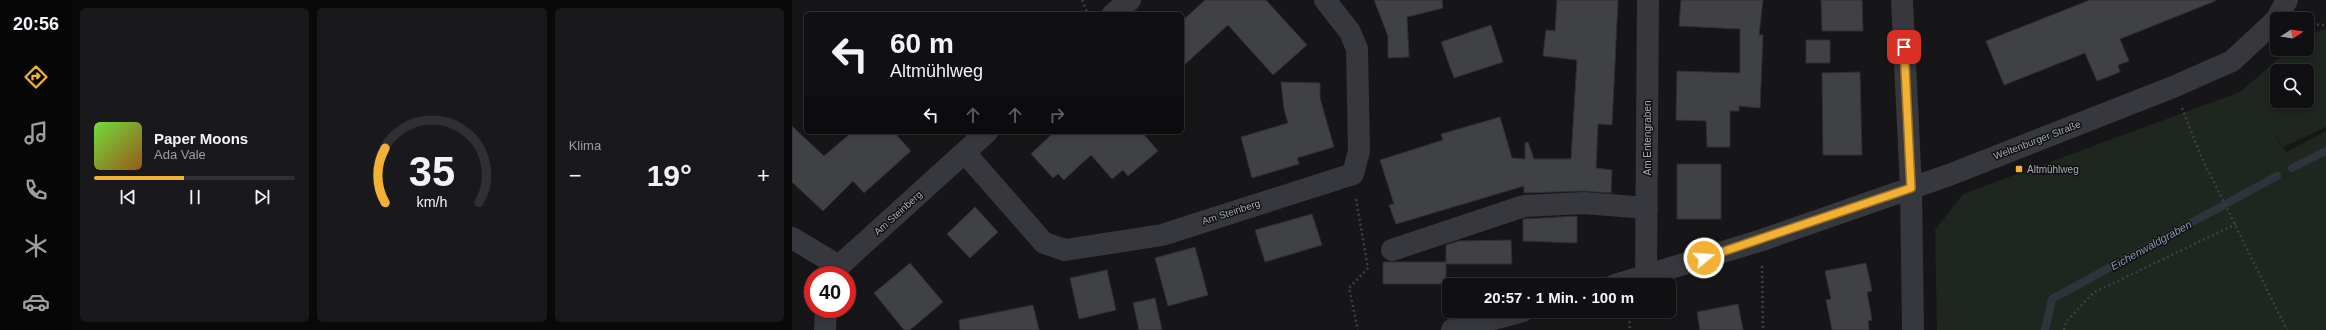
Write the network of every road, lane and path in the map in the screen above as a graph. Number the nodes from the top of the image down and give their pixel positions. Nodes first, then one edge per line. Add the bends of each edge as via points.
1 (1082, 0) edge
2 (1130, 0) edge
3 (1324, 0) edge
4 (1648, 0) edge
5 (1902, 0) edge
6 (2287, 0) edge
7 (1087, 12) edge
8 (1115, 12) edge
9 (2314, 24) edge
10 (2326, 25) edge
11 (2173, 87) junction
12 (985, 134) edge
13 (964, 153) junction
14 (1353, 174) junction
15 (1911, 188) junction
16 (1647, 208) junction
17 (2236, 224) junction
18 (792, 238) edge
19 (1762, 240) junction
20 (1392, 250) dead end
21 (830, 266) edge
22 (842, 266) edge
23 (1646, 276) junction
24 (1639, 278) edge
25 (826, 318) edge
26 (1497, 318) edge
27 (1629, 318) edge
28 (825, 330) edge
29 (1358, 330) edge
30 (1452, 330) edge
31 (1630, 330) edge
32 (1763, 330) edge
33 (1913, 330) edge
34 (2064, 330) edge
35 (2287, 330) edge

1 - 7 path
2 - 8 street
3 - 14 street via 1350,32 1357,49 1359,151
4 - 16 street, Am Entengraben
5 - 15 street
6 - 11 street, Weltenburger Straße via 2276,20 2232,61
9 - 10 path
11 - 15 street, Weltenburger Straße
11 - 17 path via 2200,154
12 - 13 street, Am Steinberg
13 - 14 street, Am Steinberg via 1044,244 1065,250 1162,235
13 - 22 street, Am Steinberg
14 - 29 path via 1368,268 1349,288
15 - 19 street, Weltenburger Straße
15 - 33 street
16 - 20 street via 1584,204 1524,206
16 - 23 street, Am Entengraben
17 - 34 path via 2093,292 2066,322
17 - 35 path
18 - 21 street
19 - 23 street, Weltenburger Straße
19 - 32 path
23 - 24 street, Weltenburger Straße
25 - 28 street
26 - 30 street
27 - 31 path

